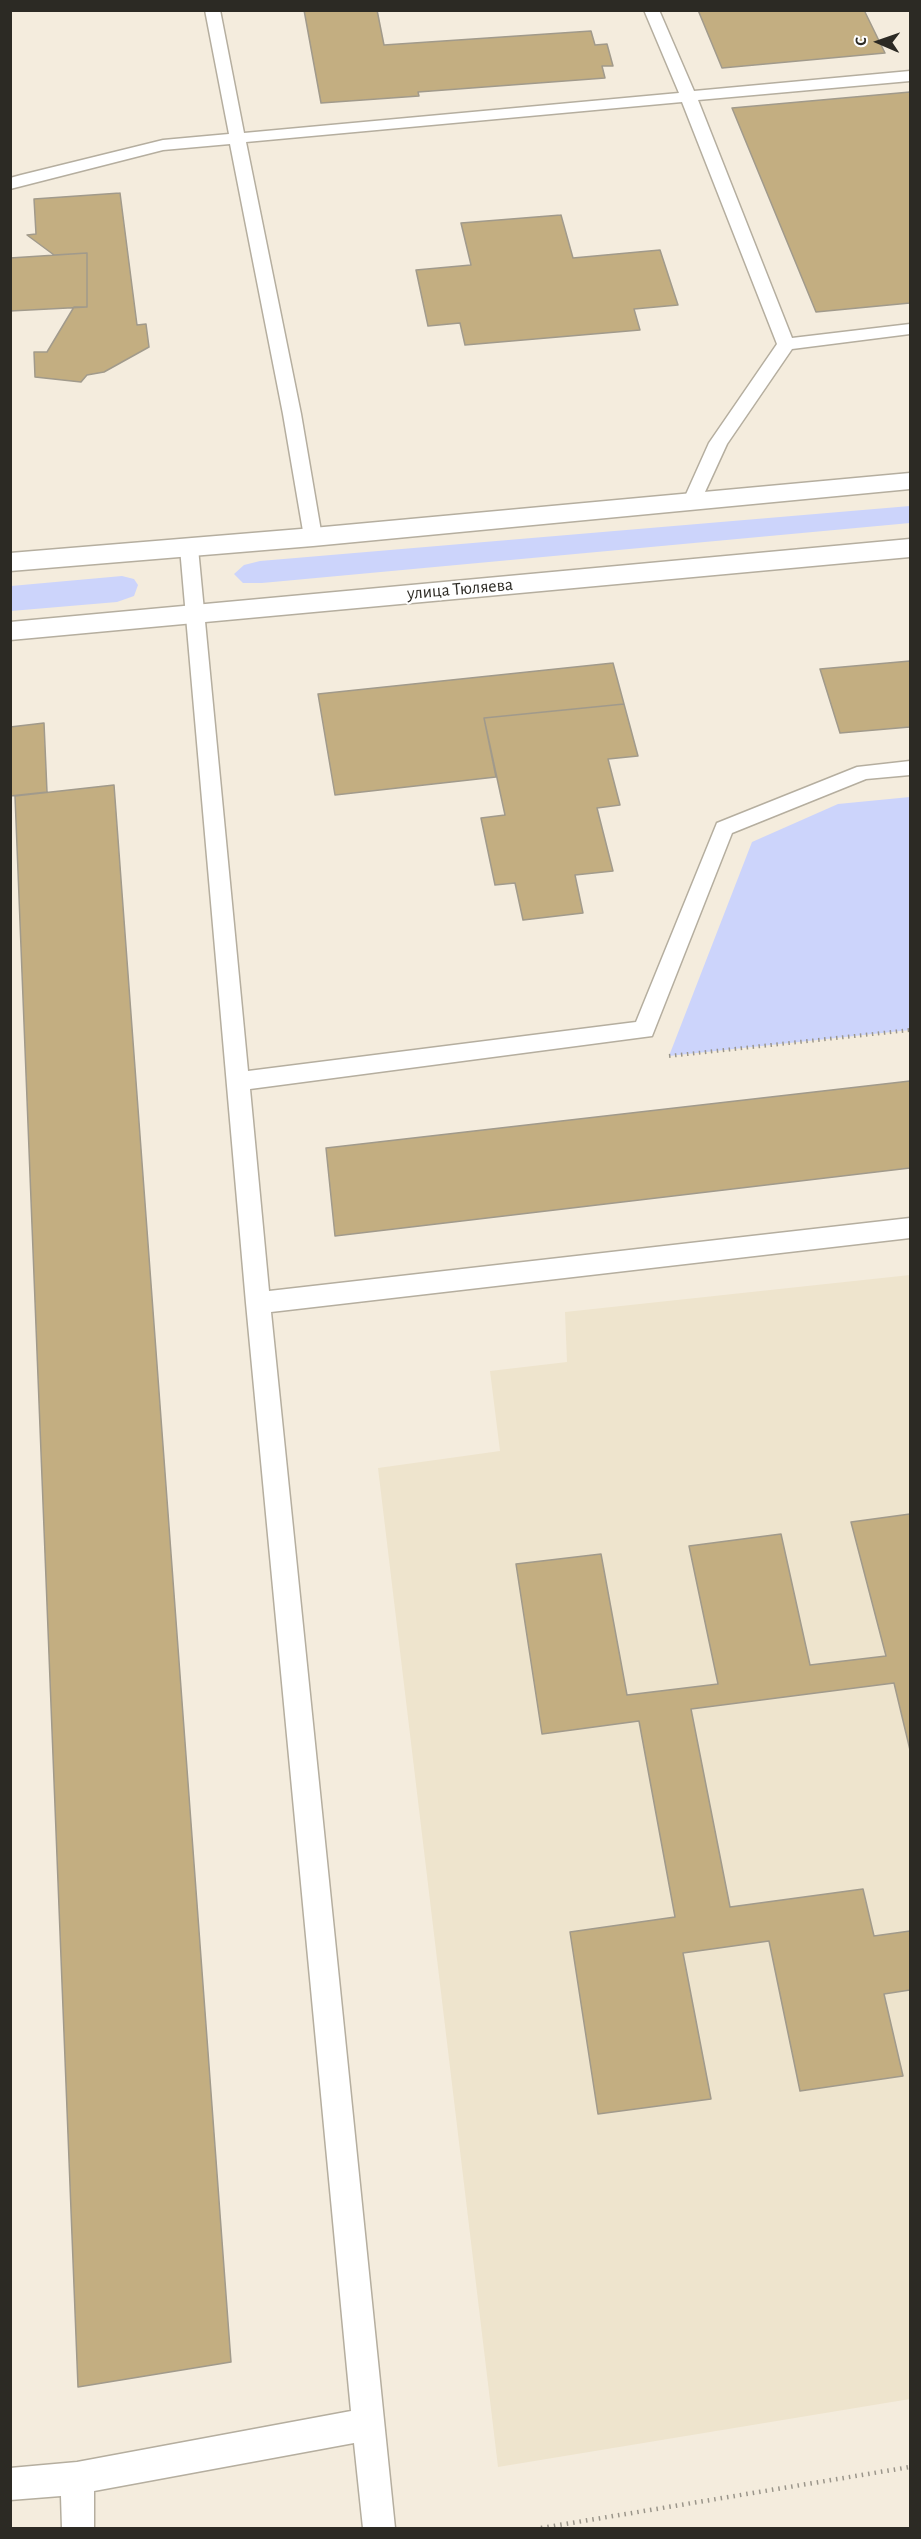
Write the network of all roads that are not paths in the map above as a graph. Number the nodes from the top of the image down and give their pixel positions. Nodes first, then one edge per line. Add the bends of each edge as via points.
1 (212, 10) edge
2 (651, 10) edge
3 (910, 76) edge
4 (688, 96) junction
5 (237, 138) junction
6 (10, 184) edge
7 (910, 330) edge
8 (786, 344) junction
9 (910, 481) edge
10 (692, 501) junction
11 (313, 537) junction
12 (189, 548) junction
13 (910, 548) edge
14 (10, 562) edge
15 (195, 613) junction
16 (10, 631) edge
17 (910, 768) edge
18 (238, 1081) junction
19 (910, 1228) edge
20 (258, 1303) junction
21 (368, 2424) junction
22 (77, 2478) junction
23 (10, 2484) edge
24 (78, 2529) edge
25 (379, 2529) edge

1 - 5 lane
2 - 4 lane
3 - 4 lane
4 - 5 lane
4 - 8 lane
5 - 6 lane via 163,146
5 - 11 lane
7 - 8 lane
8 - 10 lane via 718,444
9 - 10 main road
10 - 11 main road
11 - 12 main road
12 - 14 main road
12 - 15 lane
13 - 15 main road, улица Тюляева
15 - 16 main road, улица Тюляева
15 - 18 lane
17 - 18 lane via 864,772 724,828 644,1030
18 - 20 lane
19 - 20 lane
20 - 21 lane
21 - 22 lane
21 - 25 lane
22 - 23 lane
22 - 24 lane

